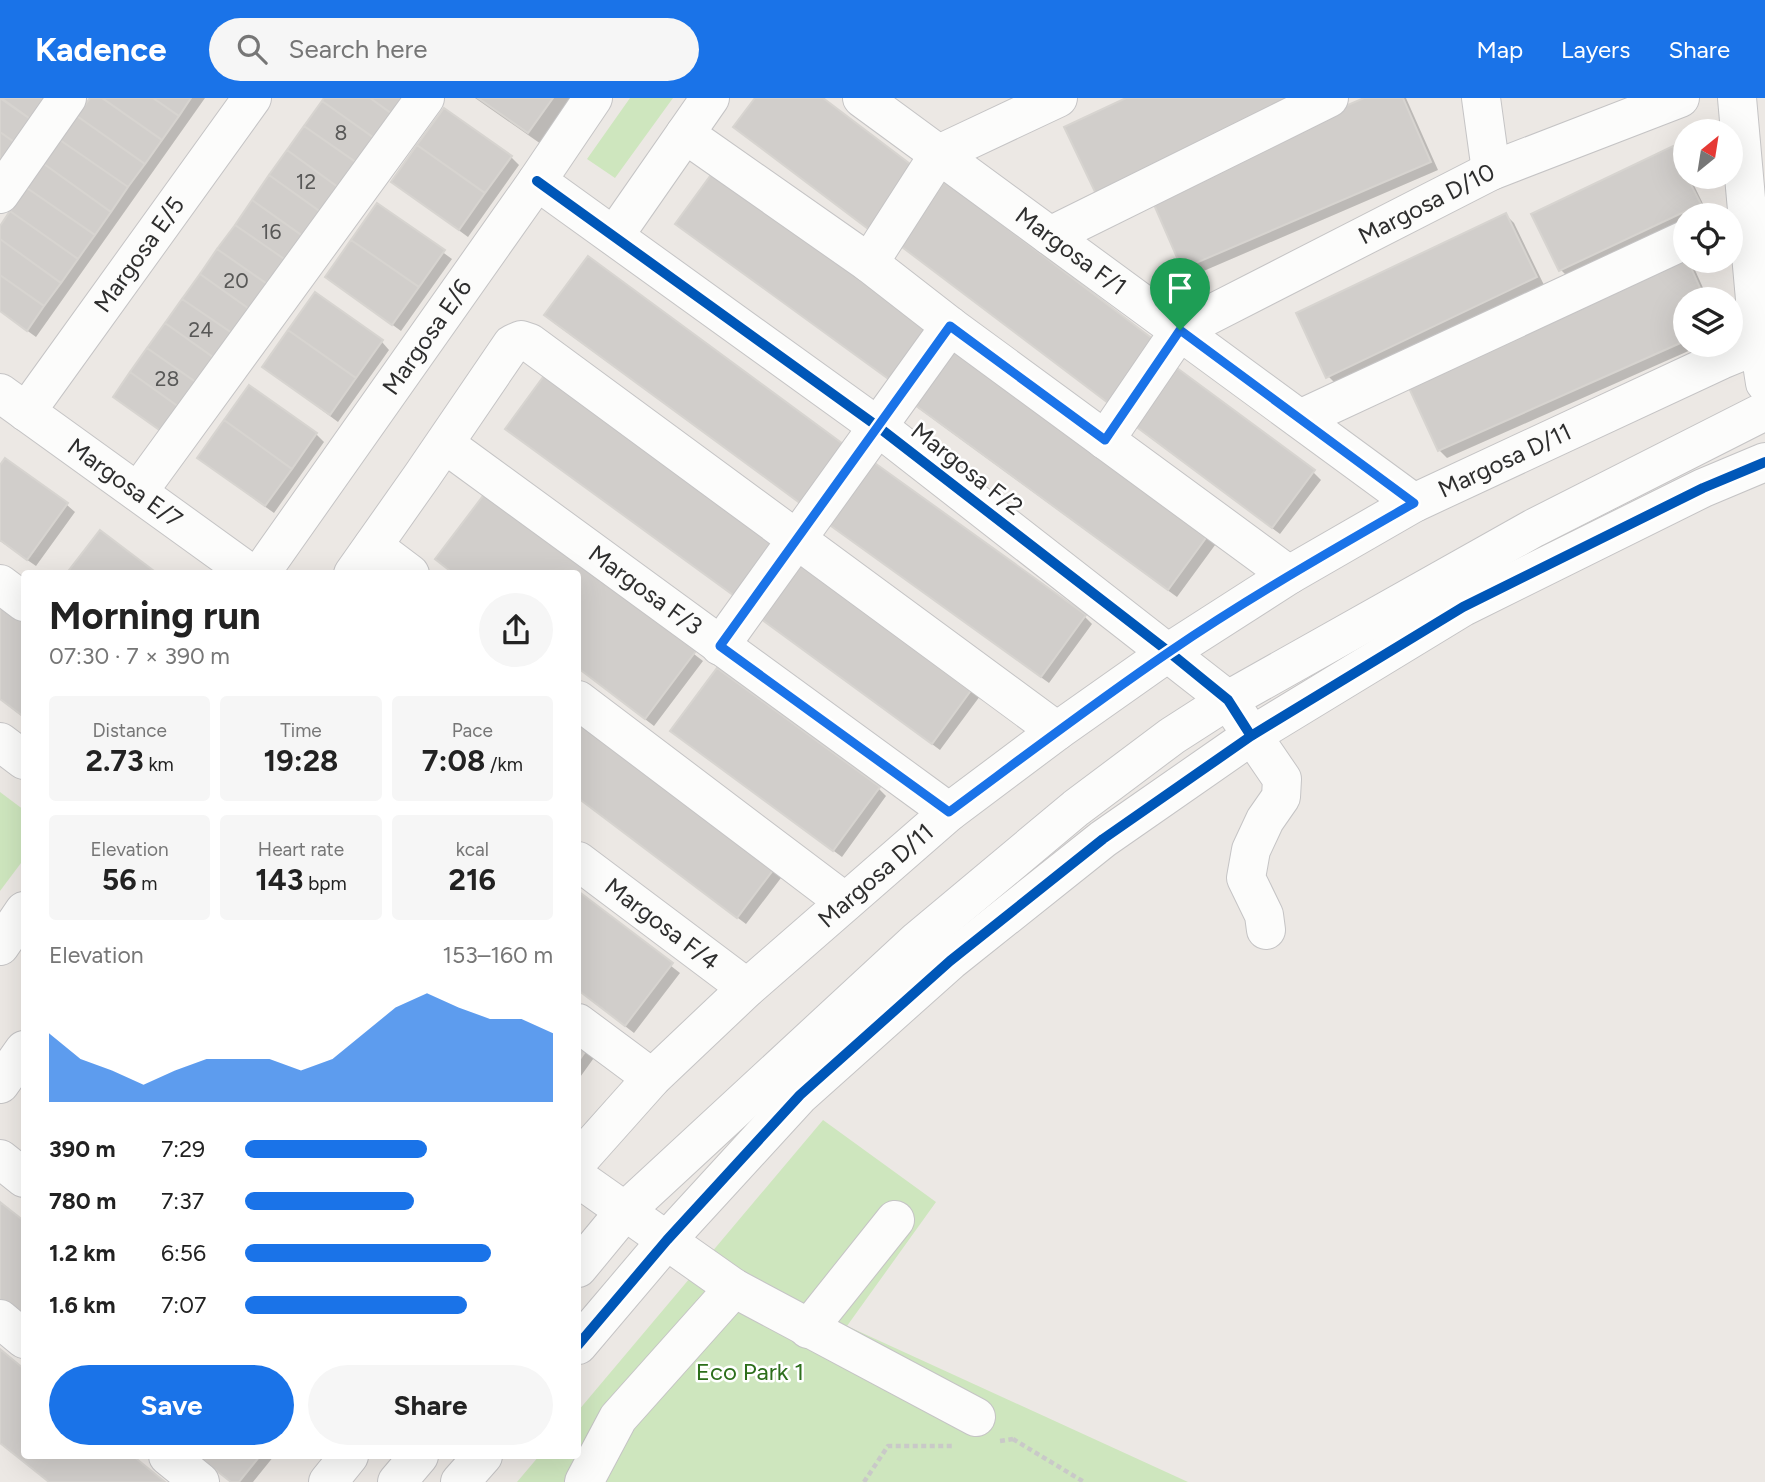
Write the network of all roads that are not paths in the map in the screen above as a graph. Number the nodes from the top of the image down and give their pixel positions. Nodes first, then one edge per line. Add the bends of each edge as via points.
1 (67, 98) edge
2 (252, 98) edge
3 (425, 98) edge
4 (593, 98) edge
5 (710, 98) edge
6 (862, 98) edge
7 (1058, 98) edge
8 (1329, 98) edge
9 (1481, 98) edge
10 (1681, 98) edge
11 (1737, 98) edge
12 (1609, 111) edge
13 (685, 134) junction
14 (939, 154) junction
15 (1491, 170) junction
16 (537, 181) junction
17 (0, 194) edge
18 (1739, 203) edge
19 (614, 236) junction
20 (1050, 236) junction
21 (1743, 237) edge
22 (1673, 246) edge
23 (869, 262) junction
24 (950, 326) junction
25 (1180, 330) junction
26 (1762, 343) edge
27 (1765, 383) edge
28 (13, 403) edge
29 (1765, 411) edge
30 (1300, 419) junction
31 (877, 426) junction
32 (1105, 440) junction
33 (444, 444) junction
34 (1765, 462) edge
35 (138, 492) junction
36 (1414, 503) junction
37 (798, 540) junction
38 (363, 560) edge
39 (245, 570) edge
40 (263, 570) edge
41 (397, 570) edge
42 (1289, 575) junction
43 (0, 584) edge
44 (21, 600) edge
45 (720, 646) junction
46 (1169, 652) junction
47 (1228, 700) junction
48 (581, 702) edge
49 (1057, 731) junction
50 (1251, 736) junction
51 (0, 742) edge
52 (21, 758) edge
53 (949, 812) junction
54 (581, 863) edge
55 (845, 902) junction
56 (21, 915) edge
57 (1266, 930) dead end
58 (0, 946) edge
59 (747, 988) junction
60 (581, 1025) edge
61 (21, 1054) edge
62 (652, 1079) junction
63 (0, 1084) edge
64 (581, 1158) edge
65 (0, 1159) edge
66 (21, 1176) edge
67 (581, 1180) edge
68 (625, 1211) junction
69 (895, 1220) dead end
70 (667, 1240) junction
71 (581, 1264) edge
72 (734, 1288) junction
73 (0, 1319) edge
74 (808, 1329) junction
75 (21, 1336) edge
76 (581, 1341) edge
77 (976, 1435) road end
78 (172, 1459) edge
79 (347, 1459) edge
80 (416, 1459) edge
81 (479, 1459) edge
82 (200, 1482) edge
83 (328, 1482) edge
84 (397, 1482) edge
85 (460, 1482) edge
86 (584, 1482) edge

1 - 17 street
2 - 28 street, Margosa E/5
3 - 35 street
4 - 16 street, Margosa E/6
5 - 13 street
6 - 14 street, Margosa F/1
7 - 14 street
8 - 20 street
9 - 15 street
10 - 12 street, Margosa D/10
11 - 18 street
12 - 15 street, Margosa D/10
13 - 19 street
13 - 23 street
14 - 20 street, Margosa F/1
14 - 23 street
15 - 25 street, Margosa D/10
16 - 19 street, Margosa F/2
16 - 40 street, Margosa E/6
19 - 31 street, Margosa F/2
20 - 25 street, Margosa F/1
21 - 26 street
22 - 30 street
23 - 24 street
24 - 31 street
24 - 32 street
25 - 30 street, Margosa F/1
25 - 32 street
26 - 27 street
26 - 36 street, Margosa D/11
28 - 35 street, Margosa E/7
29 - 47 street via 1534,528
30 - 36 street, Margosa F/1
31 - 37 street
31 - 46 street, Margosa F/2
32 - 42 street
33 - 37 street via 512,344 521,340
33 - 38 street
33 - 45 street, Margosa F/3
34 - 50 street via 1463,607
35 - 39 street, Margosa E/7
36 - 42 street, Margosa D/11
37 - 45 street
37 - 49 street
38 - 41 street
42 - 46 street, Margosa D/11
43 - 44 street
45 - 53 street, Margosa F/3
46 - 47 street, Margosa F/2
46 - 49 street, Margosa D/11
47 - 50 street, Margosa F/2
47 - 68 street via 1076,808 918,940
48 - 55 street
49 - 53 street, Margosa D/11
50 - 57 street, Margosa F/2 via 1282,779 1281,797 1251,850 1246,878 1264,915
50 - 70 street via 1103,839 950,961 800,1095
51 - 52 street
53 - 55 street, Margosa D/11
54 - 59 street, Margosa F/4
55 - 59 street, Margosa D/11
56 - 58 street
59 - 62 street, Margosa D/11
60 - 62 street
61 - 63 street
62 - 64 street, Margosa D/11
65 - 66 street
67 - 68 street
68 - 70 street
68 - 71 street
69 - 74 street
70 - 72 street
70 - 76 street
72 - 74 street
72 - 86 street via 618,1418
73 - 75 street
74 - 77 street
78 - 82 street
79 - 83 street
80 - 84 street
81 - 85 street

